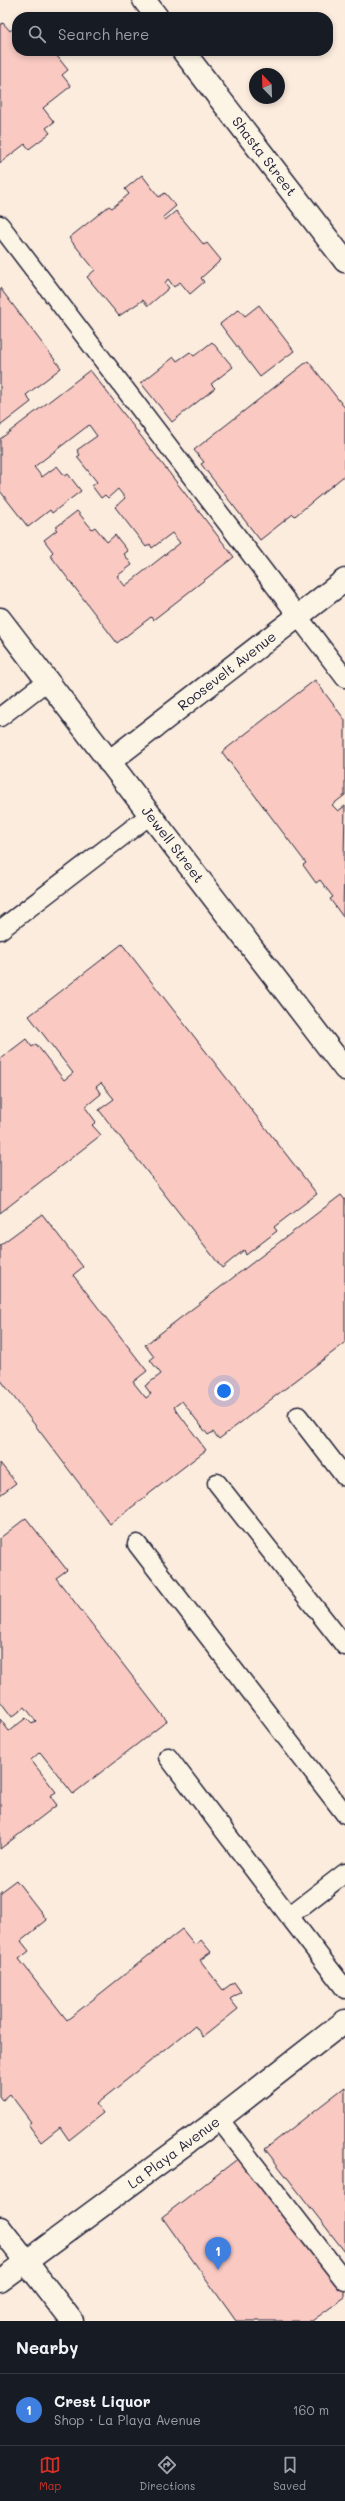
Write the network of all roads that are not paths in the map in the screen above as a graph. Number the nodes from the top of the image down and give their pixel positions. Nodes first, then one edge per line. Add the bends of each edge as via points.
1 (144, 0) edge
2 (153, 12) edge
3 (187, 56) edge
4 (0, 225) edge
5 (345, 261) edge
6 (345, 580) edge
7 (298, 616) junction
8 (0, 619) edge
9 (345, 678) edge
10 (47, 681) junction
11 (0, 717) edge
12 (109, 762) junction
13 (150, 815) junction
14 (0, 930) edge
15 (345, 1069) edge
16 (298, 1416) dead end
17 (345, 1477) edge
18 (217, 1483) dead end
19 (137, 1544) dead end
20 (345, 1646) edge
21 (168, 1757) dead end
22 (345, 1814) edge
23 (345, 1873) edge
24 (289, 1916) junction
25 (345, 1989) edge
26 (345, 2021) edge
27 (220, 2119) junction
28 (0, 2228) edge
29 (25, 2261) junction
30 (0, 2281) edge
31 (345, 2281) edge
32 (72, 2321) edge

1 - 2 street
3 - 5 street, Shasta Street
4 - 7 lane
6 - 7 street, Roosevelt Avenue
7 - 9 lane
7 - 12 street, Roosevelt Avenue
8 - 10 street, Jewell Street
10 - 11 lane
10 - 12 street, Jewell Street
12 - 13 street, Jewell Street
13 - 14 lane
13 - 15 street, Jewell Street
16 - 17 lane
18 - 20 lane
19 - 22 lane
21 - 24 lane
23 - 24 lane
24 - 25 lane
26 - 27 street, La Playa Avenue
27 - 29 street, La Playa Avenue
27 - 31 lane
28 - 29 street
29 - 30 street, La Playa Avenue
29 - 32 street

